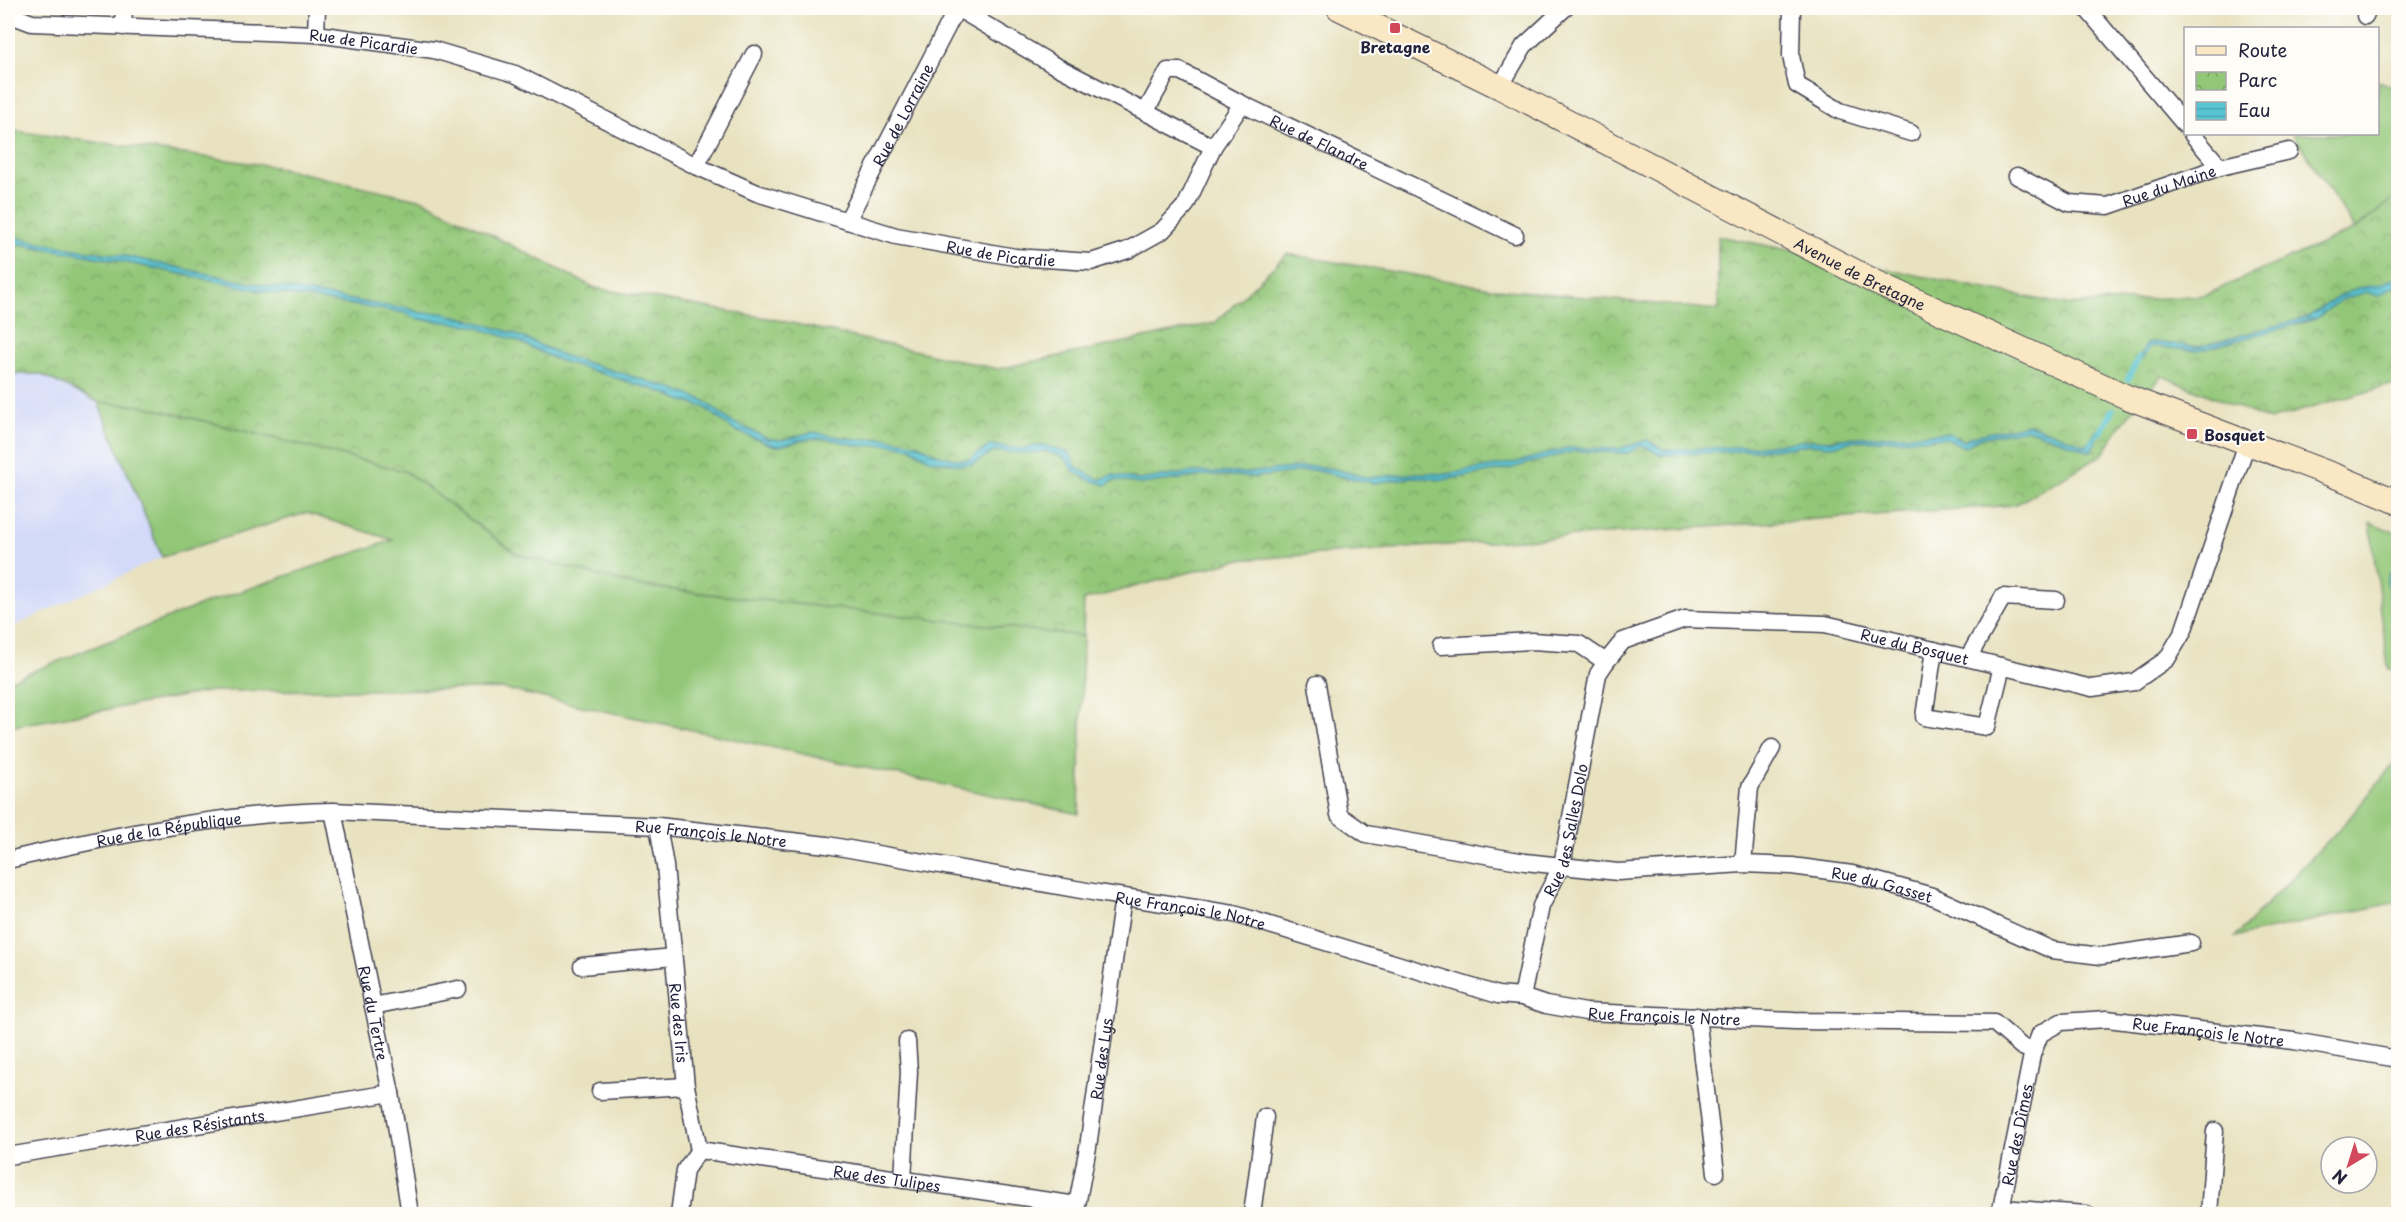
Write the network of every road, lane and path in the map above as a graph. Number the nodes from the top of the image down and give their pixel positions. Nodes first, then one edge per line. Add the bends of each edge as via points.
1 (124, 8) edge
2 (317, 8) edge
3 (957, 8) edge
4 (1339, 8) edge
5 (1565, 8) edge
6 (1792, 8) edge
7 (2085, 8) edge
8 (8, 14) edge
9 (123, 27) junction
10 (316, 34) junction
11 (754, 54) dead end
12 (1500, 87) junction
13 (1242, 104) junction
14 (1146, 111) junction
15 (2184, 124) edge
16 (1911, 133) dead end
17 (2193, 135) edge
18 (1213, 147) junction
19 (2289, 151) dead end
20 (696, 166) junction
21 (2220, 167) junction
22 (2017, 176) dead end
23 (847, 221) junction
24 (1515, 235) dead end
25 (2247, 443) junction
26 (2398, 502) edge
27 (2056, 600) dead end
28 (1441, 646) dead end
29 (1934, 650) junction
30 (1968, 658) junction
31 (1606, 662) junction
32 (2002, 666) junction
33 (1317, 684) dead end
34 (1772, 748) dead end
35 (333, 811) junction
36 (658, 826) junction
37 (8, 860) edge
38 (1743, 864) junction
39 (1562, 865) junction
40 (1123, 897) junction
41 (2191, 943) dead end
42 (673, 957) junction
43 (582, 966) dead end
44 (458, 989) dead end
45 (1522, 997) junction
46 (373, 1006) junction
47 (1697, 1016) junction
48 (907, 1041) dead end
49 (2033, 1053) junction
50 (2398, 1059) edge
51 (686, 1086) junction
52 (600, 1091) dead end
53 (392, 1093) junction
54 (1265, 1117) dead end
55 (2215, 1131) dead end
56 (699, 1150) junction
57 (8, 1156) edge
58 (1716, 1173) dead end
59 (903, 1180) junction
60 (1082, 1210) edge
61 (2001, 1211) edge
62 (410, 1215) edge
63 (680, 1215) edge
64 (1252, 1215) edge
65 (2088, 1215) edge
66 (2209, 1215) edge

1 - 9 street
2 - 10 street
3 - 14 street via 1052,64
3 - 23 street, Rue de Lorraine
4 - 12 street, Avenue de Bretagne
5 - 12 street via 1524,46
6 - 16 street via 1791,56 1797,85 1839,111
7 - 15 street
8 - 9 street, Rue de Picardie via 32,22
9 - 10 street, Rue de Picardie
10 - 20 street, Rue de Picardie via 434,50 514,74
11 - 20 street
12 - 25 street, Avenue de Bretagne via 1877,283 2127,397
13 - 14 street, Rue de Flandre via 1180,71 1168,71
13 - 18 street, Rue de Picardie
13 - 24 street, Rue de Flandre
14 - 18 street
17 - 21 street
18 - 23 street, Rue de Picardie via 1186,205 1162,231 1128,250 1091,262 1015,257 896,236
19 - 21 street, Rue du Maine
20 - 23 street, Rue de Picardie via 758,193
21 - 22 street, Rue du Maine via 2108,206 2069,203
25 - 26 street, Avenue de Bretagne
25 - 32 street, Rue du Bosquet via 2183,632 2167,659 2134,681 2092,688
27 - 30 street via 2003,597
28 - 31 street via 1532,641 1579,644
29 - 30 street, Rue du Bosquet
29 - 31 street, Rue du Bosquet via 1825,624 1685,619 1623,641
29 - 32 street via 1924,717 1987,727
30 - 32 street, Rue du Bosquet
31 - 39 street, Rue des Salles Dolo via 1598,674
33 - 39 street, Rue du Gasset via 1339,815 1366,834
34 - 38 street via 1750,787
35 - 36 street, Rue François le Notre
35 - 37 street, Rue de la République via 216,821 98,839
35 - 46 street, Rue du Tertre
36 - 40 street, Rue François le Notre via 828,845
36 - 42 street, Rue des Iris
38 - 39 street, Rue du Gasset via 1618,872
38 - 41 street, Rue du Gasset via 1792,866 1863,877 1932,896 2052,950 2101,956
39 - 45 street, Rue des Salles Dolo via 1541,906
40 - 45 street, Rue François le Notre via 1234,915 1498,995
40 - 60 street, Rue des Lys
42 - 43 street
42 - 51 street, Rue des Iris
44 - 46 street
45 - 47 street, Rue François le Notre via 1586,1012
46 - 53 street, Rue du Tertre
47 - 49 street, Rue François le Notre via 1994,1023
47 - 58 street
48 - 59 street
49 - 50 street, Rue François le Notre via 2040,1034 2061,1023 2107,1019 2294,1041
49 - 61 street, Rue des Dîmes
51 - 52 street
51 - 56 street, Rue des Iris
53 - 57 street, Rue des Résistants
53 - 62 street, Rue du Tertre
54 - 64 street
55 - 66 street
56 - 59 street, Rue des Tulipes
56 - 63 street via 685,1170
59 - 60 street, Rue des Tulipes
61 - 65 street

